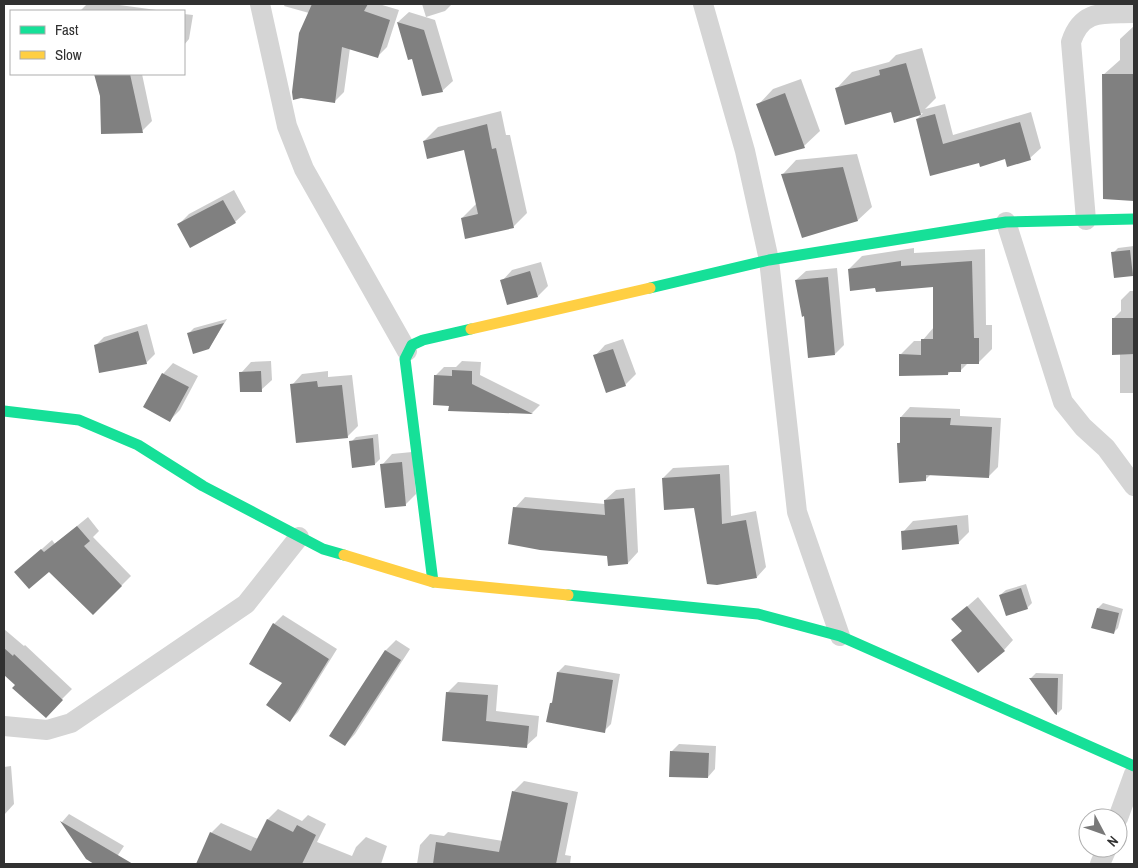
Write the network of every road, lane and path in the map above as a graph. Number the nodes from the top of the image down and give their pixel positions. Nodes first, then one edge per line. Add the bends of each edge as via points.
1 (260, 4) edge
2 (702, 4) edge
3 (1134, 14) edge
4 (1134, 219) edge
5 (1086, 220) junction
6 (1006, 222) junction
7 (769, 260) junction
8 (407, 351) junction
9 (4, 411) edge
10 (1134, 486) edge
11 (299, 537) junction
12 (433, 582) junction
13 (840, 636) junction
14 (4, 726) edge
15 (1134, 766) edge
16 (1134, 774) edge
17 (1122, 808) edge

1 - 8 street via 287,126 304,170
2 - 7 street via 745,151
3 - 5 street via 1094,14 1080,25 1072,42
4 - 5 street
5 - 6 street
6 - 7 street
6 - 10 street via 1063,402 1106,448
7 - 8 street via 423,340
7 - 13 street via 797,512
8 - 12 street via 405,359
9 - 11 street via 79,420 138,445 203,486
11 - 12 street via 324,550
11 - 14 street via 246,604 71,723 47,730
12 - 13 street via 758,614
13 - 15 street
16 - 17 street

